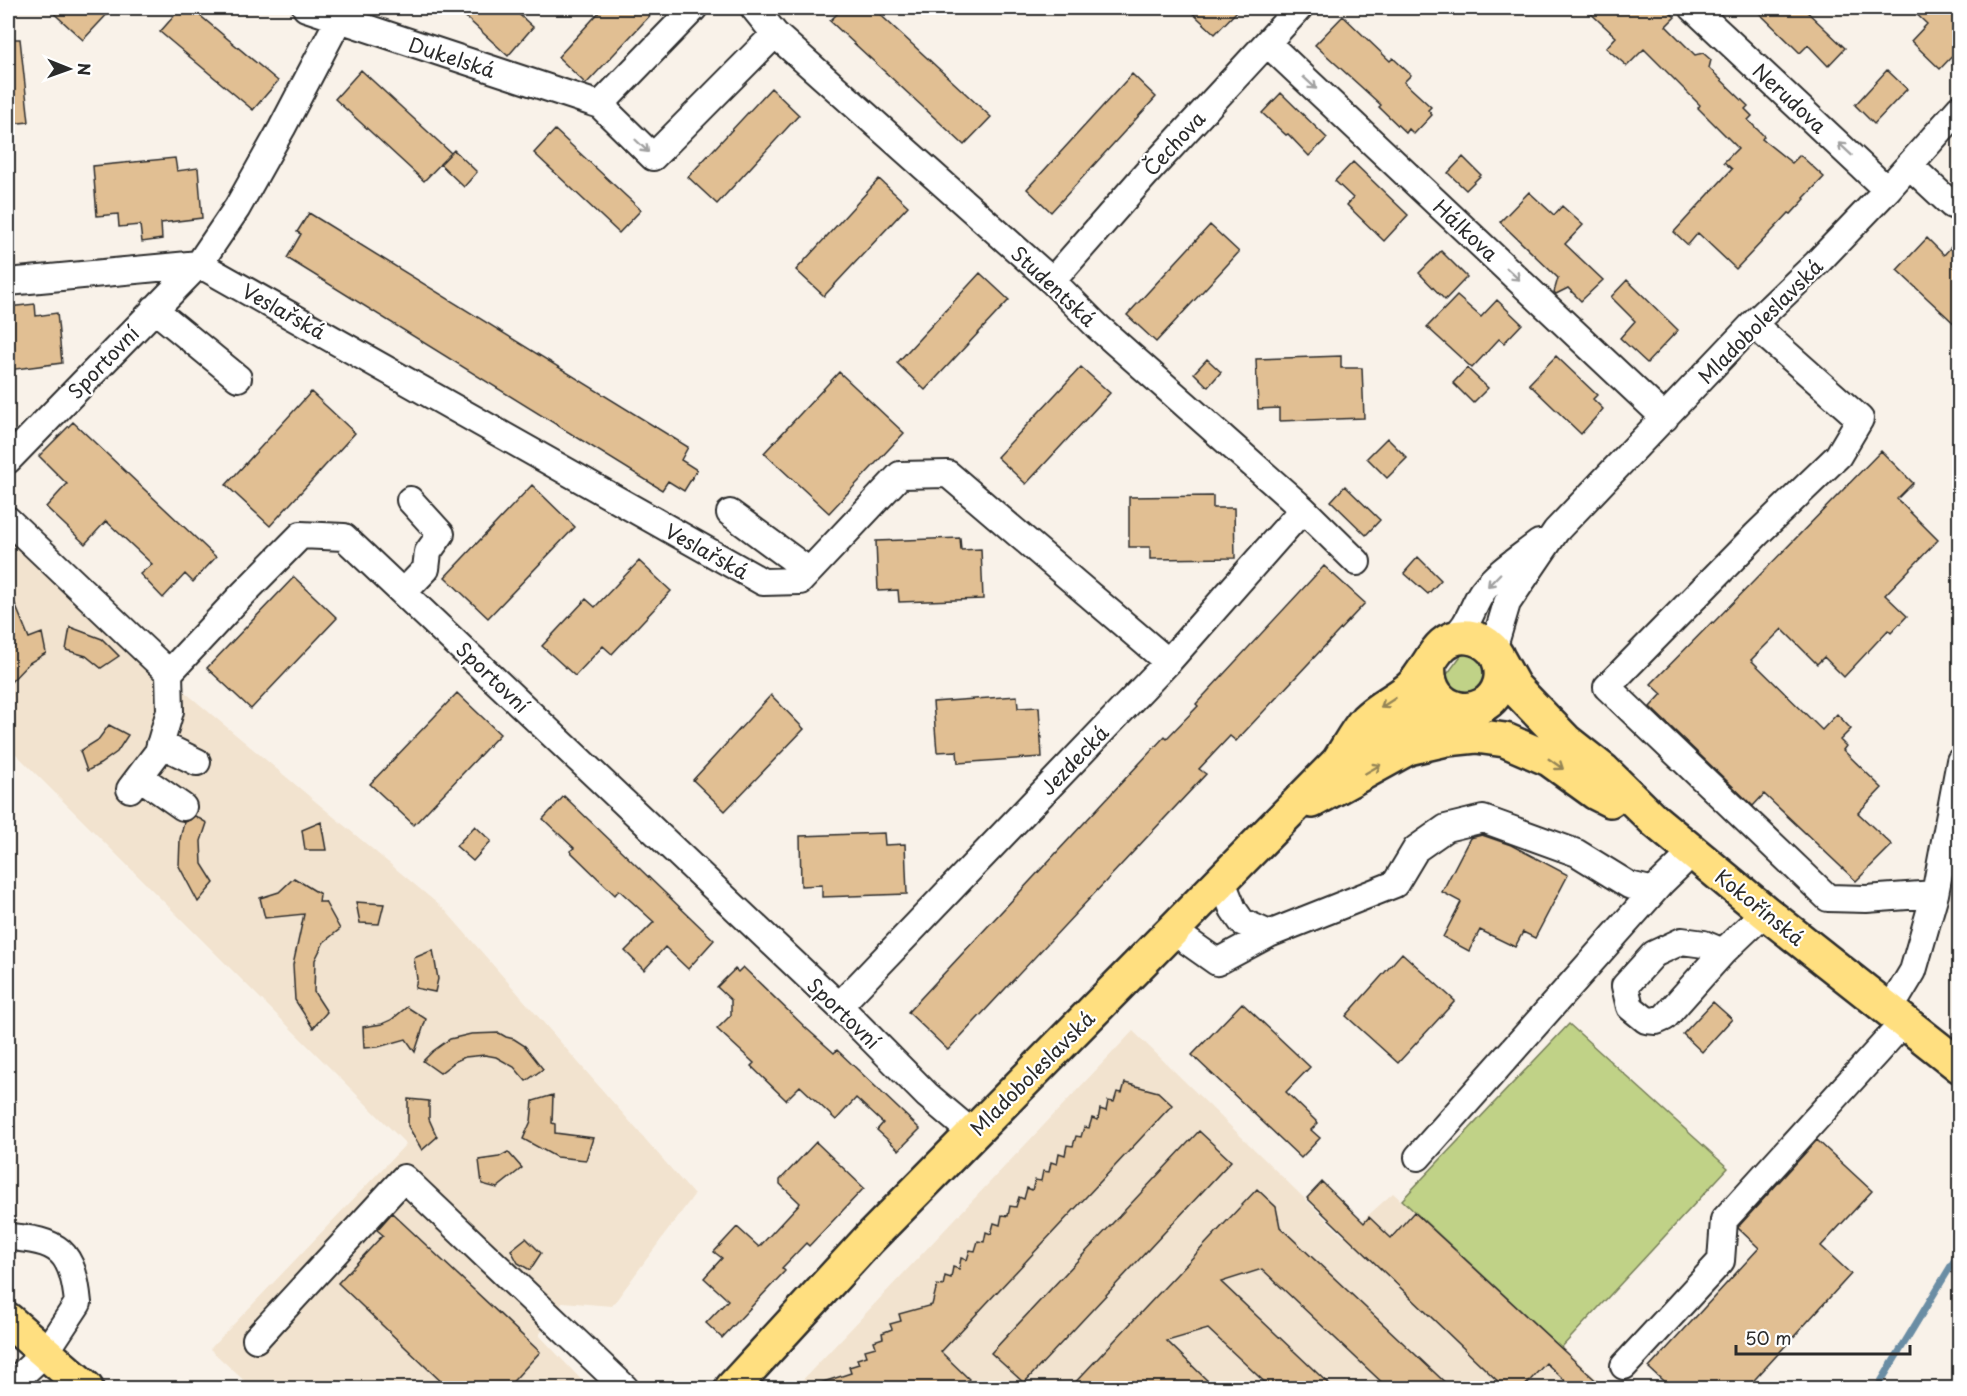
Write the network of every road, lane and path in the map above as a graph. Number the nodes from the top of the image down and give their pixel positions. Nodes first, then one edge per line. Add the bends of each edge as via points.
1 (306, 8) edge
2 (694, 8) edge
3 (757, 8) edge
4 (1299, 8) edge
5 (1693, 8) edge
6 (339, 19) junction
7 (775, 34) junction
8 (1267, 43) junction
9 (600, 105) junction
10 (1957, 113) edge
11 (1909, 165) junction
12 (1887, 190) junction
13 (1959, 198) edge
14 (199, 264) junction
15 (1052, 281) junction
16 (8, 282) edge
17 (154, 309) junction
18 (1754, 324) junction
19 (238, 378) dead end
20 (1665, 417) junction
21 (8, 460) edge
22 (410, 500) dead end
23 (1303, 509) junction
24 (730, 513) dead end
25 (8, 520) edge
26 (1556, 531) junction
27 (1357, 562) dead end
28 (809, 571) junction
29 (404, 593) junction
30 (1452, 639) junction
31 (1496, 655) junction
32 (1168, 662) junction
33 (1430, 663) junction
34 (169, 673) junction
35 (1466, 708) junction
36 (1566, 741) junction
37 (160, 744) junction
38 (1959, 761) edge
39 (198, 762) dead end
40 (1338, 762) junction
41 (183, 807) dead end
42 (1284, 815) junction
43 (1954, 819) edge
44 (1654, 820) junction
45 (1952, 851) edge
46 (1693, 852) junction
47 (1221, 879) junction
48 (1654, 891) junction
49 (1935, 894) junction
50 (1765, 912) junction
51 (1173, 931) junction
52 (1269, 934) junction
53 (1723, 952) dead end
54 (839, 1006) junction
55 (1896, 1016) junction
56 (1959, 1066) edge
57 (972, 1133) junction
58 (1418, 1157) dead end
59 (8, 1237) edge
60 (8, 1320) edge
61 (256, 1339) dead end
62 (45, 1353) junction
63 (1624, 1366) dead end
64 (8, 1387) edge
65 (86, 1389) edge
66 (625, 1389) edge
67 (732, 1389) edge

1 - 6 street, Dukelská
2 - 9 street
3 - 7 street, Studentská
4 - 8 street, Čechova
12 -> 5 street, Nerudova
6 - 9 street, Dukelská
6 - 14 street, Sportovní via 237,208
9 -> 7 street via 653,157
7 - 15 street, Studentská
8 - 15 street, Čechova
8 -> 20 street, Hálkova
10 - 11 street, Mladoboleslavská
11 - 12 street, Mladoboleslavská
11 - 13 street via 1952,205
12 - 18 street, Mladoboleslavská
14 - 16 street
14 - 17 street, Sportovní
14 - 28 street, Veslařská via 763,582 800,581
15 - 23 street, Studentská via 1097,326
17 - 19 street
17 - 21 street, Sportovní
18 - 20 street, Mladoboleslavská
18 - 49 street via 1860,419 1838,456 1607,687 1828,898
20 - 26 street, Mladoboleslavská
22 - 29 street via 441,534 428,552 426,569
23 - 27 street, Studentská
23 - 32 street, Jezdecká
24 - 28 street
25 - 34 street
26 -> 30 street, Mladoboleslavská via 1505,569 1482,592 1465,626
26 - 31 street, Mladoboleslavská via 1507,603
28 - 32 street, Veslařská via 900,475 948,474
29 - 34 street, Sportovní via 344,537 301,536
29 - 54 street, Sportovní
30 - 31 main road via 1475,638
30 - 33 main road, Mladoboleslavská via 1434,652
31 - 35 main road, Mladoboleslavská via 1501,672 1495,694 1487,702
31 - 36 main road, Kokořínská via 1514,687
32 - 54 street, Jezdecká
33 - 35 main road via 1430,685 1436,695 1444,703
33 -> 40 main road, Mladoboleslavská via 1410,687 1364,721
34 - 37 street via 170,711
35 - 36 main road, Kokořínská via 1513,716
35 - 40 main road, Mladoboleslavská via 1431,713 1396,727
36 - 44 main road, Kokořínská via 1604,771
37 - 39 street
37 - 41 street via 135,783
38 - 43 street
40 - 42 main road, Mladoboleslavská
42 -> 44 main road via 1408,748 1476,736 1505,740 1549,759 1596,793
42 - 47 main road, Mladoboleslavská
43 - 45 street
44 - 46 main road, Kokořínská
45 - 49 street
46 - 48 street
46 - 50 main road, Kokořínská
47 - 51 main road, Mladoboleslavská
47 - 52 street via 1242,922
48 - 52 street via 1629,885 1577,853 1484,819 1446,828 1416,849 1395,884
48 - 58 street
49 - 55 street
50 - 53 street
50 - 55 main road, Kokořínská
51 - 52 street via 1216,962
51 - 57 main road, Mladoboleslavská
54 - 57 street, Sportovní via 927,1095
55 - 56 main road, Kokořínská
55 - 63 street via 1724,1220 1721,1261
57 - 67 main road, Mladoboleslavská
59 - 62 street via 52,1244 69,1262 76,1281 78,1303
60 - 62 main road
61 - 66 street via 404,1178
62 - 64 street
62 - 65 main road

